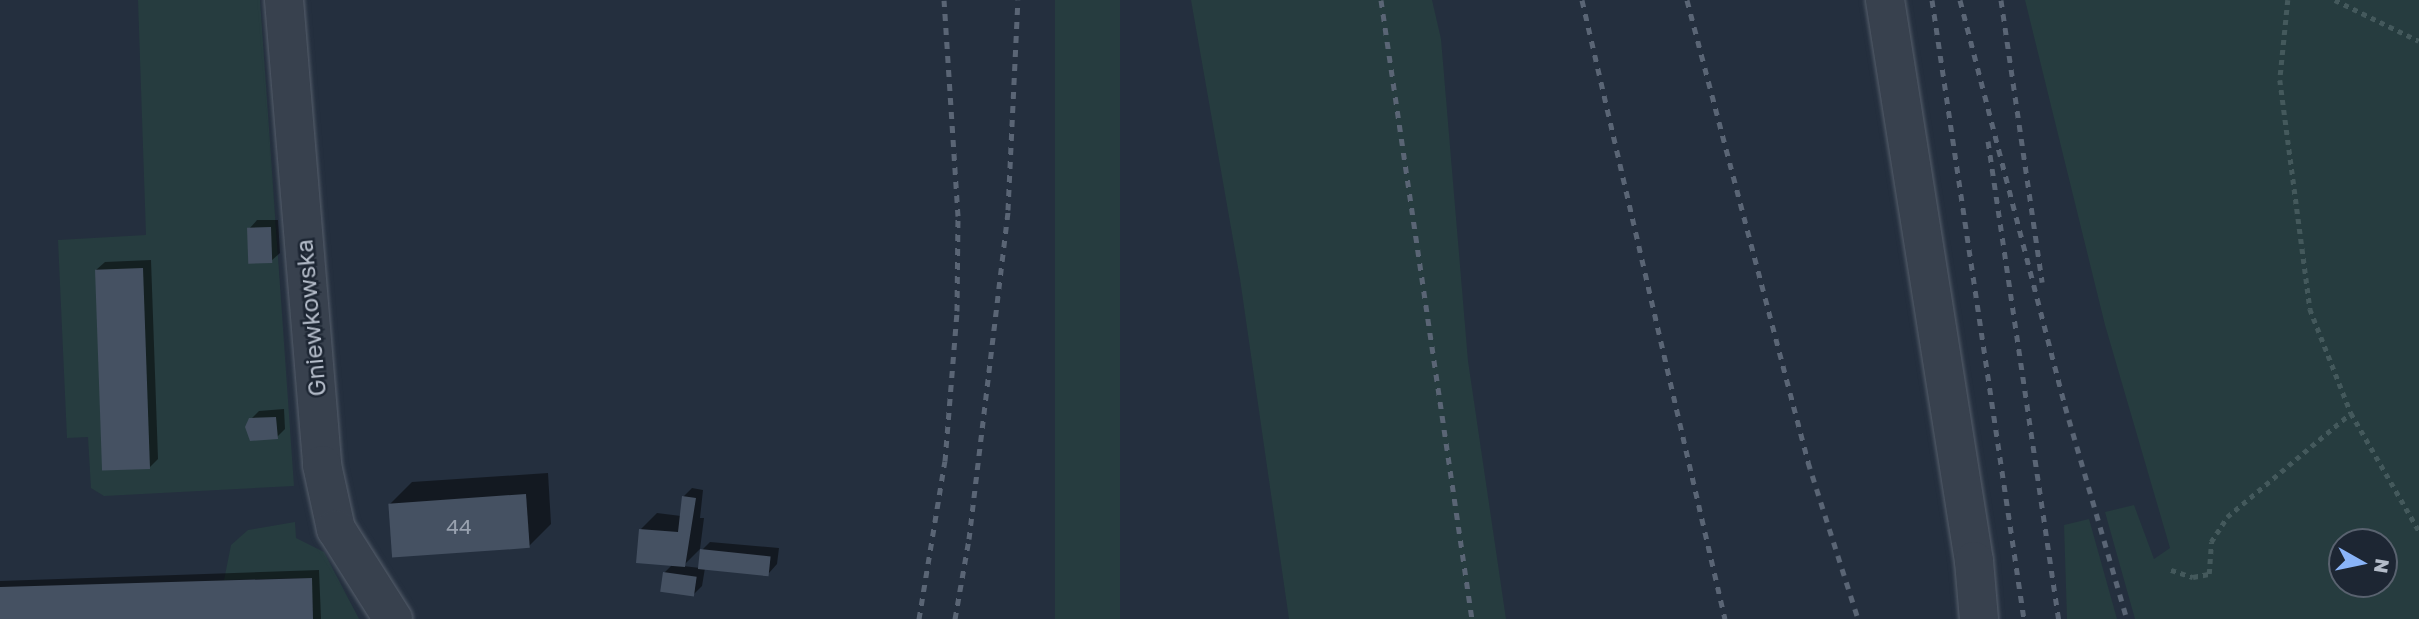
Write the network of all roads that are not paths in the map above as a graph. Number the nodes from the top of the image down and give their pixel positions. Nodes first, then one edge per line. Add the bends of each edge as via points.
1 (284, 0) edge
2 (1885, 0) edge
3 (393, 619) edge
4 (1979, 619) edge

1 - 3 street, Gniewkowska via 322,465 336,529
2 - 4 street via 1974,561

